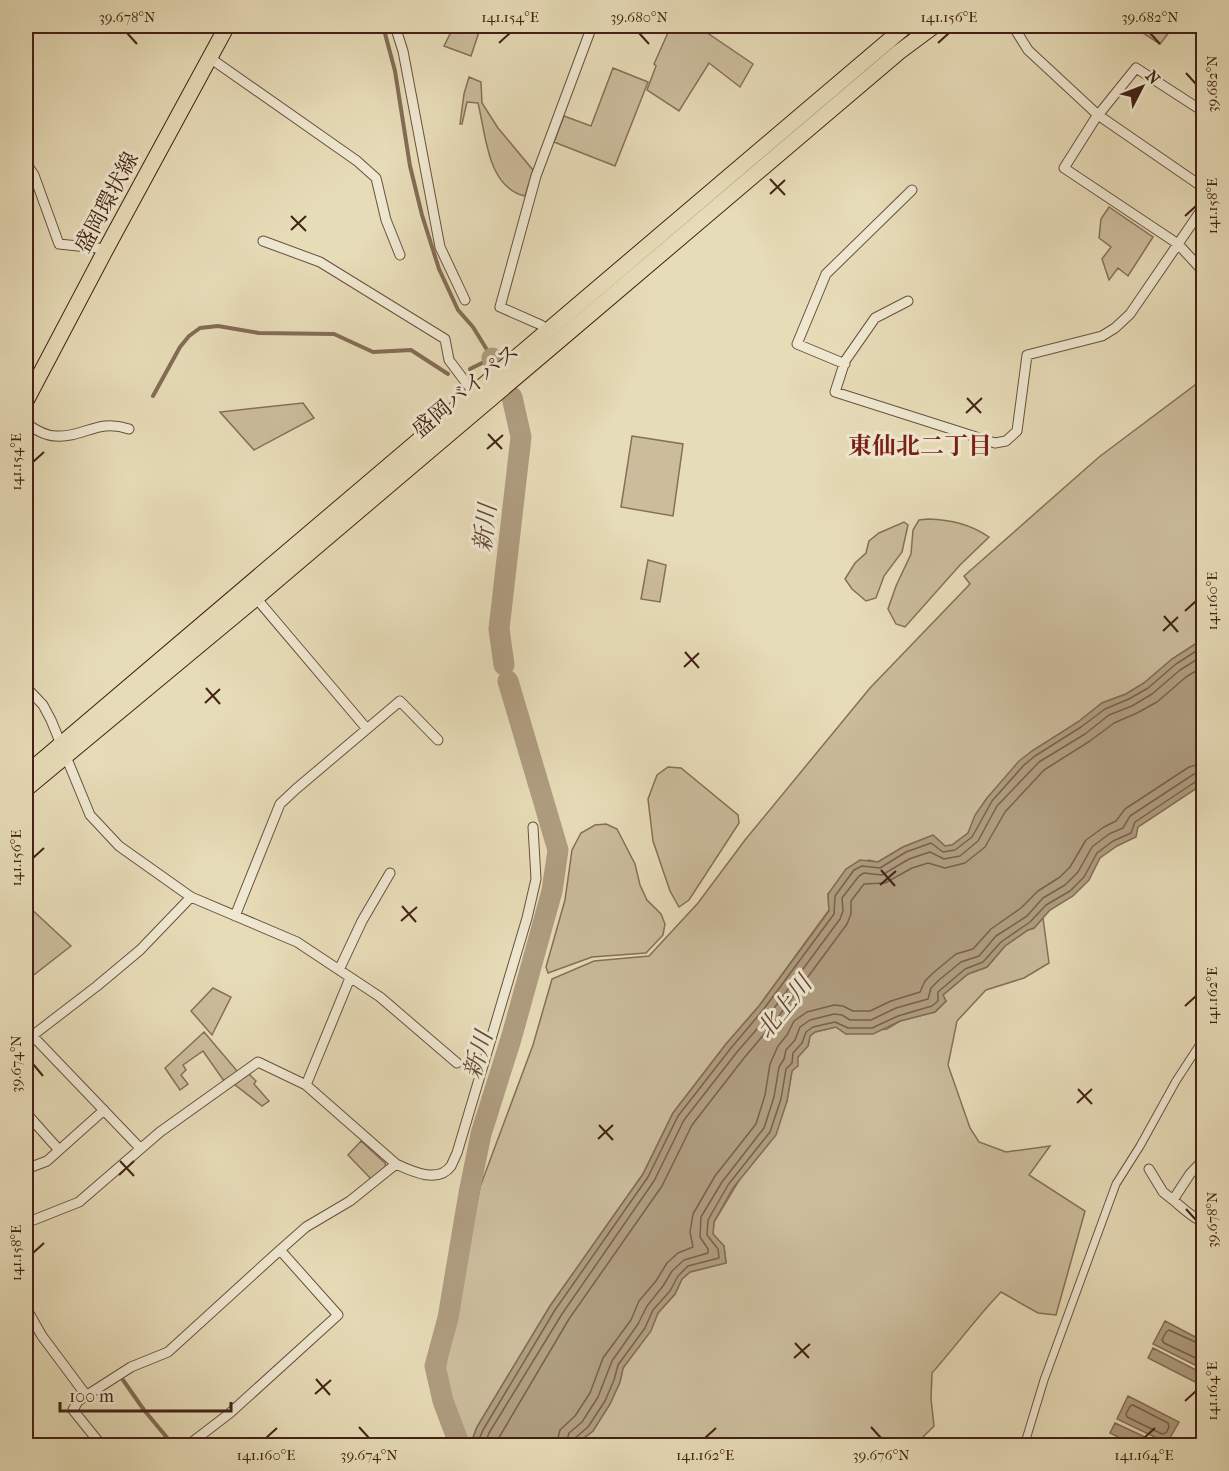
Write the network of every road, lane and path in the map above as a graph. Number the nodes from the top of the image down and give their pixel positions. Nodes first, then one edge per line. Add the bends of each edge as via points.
1 (227, 26) edge
2 (395, 26) edge
3 (592, 26) edge
4 (906, 26) edge
5 (934, 26) edge
6 (1013, 26) edge
7 (210, 58) junction
8 (1203, 112) edge
9 (1098, 115) junction
10 (26, 163) edge
11 (1203, 188) edge
12 (912, 190) dead end
13 (1203, 206) edge
14 (263, 241) dead end
15 (1178, 244) junction
16 (106, 249) junction
17 (400, 255) dead end
18 (1203, 276) edge
19 (465, 300) dead end
20 (908, 301) dead end
21 (546, 331) junction
22 (844, 364) junction
23 (473, 392) junction
24 (26, 401) edge
25 (26, 423) edge
26 (129, 429) dead end
27 (255, 598) junction
28 (26, 687) edge
29 (368, 729) junction
30 (438, 740) dead end
31 (61, 745) junction
32 (26, 774) edge
33 (26, 789) edge
34 (532, 826) dead end
35 (390, 873) dead end
36 (191, 897) junction
37 (235, 916) junction
38 (339, 970) junction
39 (351, 978) junction
40 (29, 1033) edge
41 (1203, 1038) edge
42 (457, 1063) dead end
43 (306, 1085) junction
44 (104, 1110) junction
45 (26, 1113) edge
46 (140, 1148) junction
47 (59, 1150) junction
48 (1203, 1159) edge
49 (396, 1164) junction
50 (26, 1169) edge
51 (1149, 1169) dead end
52 (1173, 1200) junction
53 (1203, 1222) edge
54 (26, 1223) edge
55 (280, 1250) junction
56 (26, 1308) edge
57 (86, 1395) junction
58 (102, 1446) edge
59 (187, 1446) edge
60 (1024, 1446) edge

1 - 7 main road, 盛岡環状線
2 - 19 street via 440,247
3 - 21 street via 536,176 500,307 541,325
4 - 21 main road, 盛岡バイパス
5 - 27 main road, 盛岡バイパス via 915,38
6 - 9 street via 1028,50
7 - 16 main road, 盛岡環状線
7 - 17 street via 357,161 375,178
8 - 9 street via 1136,68
9 - 11 street
9 - 15 street via 1064,168
10 - 16 street via 59,244
12 - 22 street via 826,274 797,344
13 - 15 street
14 - 23 street via 320,262 445,339 449,360
15 - 18 street
15 - 22 street via 1130,314 1115,328 1102,336 1027,355 1017,431 1006,441 994,443 835,392
16 - 24 main road, 盛岡環状線
20 - 22 street via 875,318
21 - 23 main road, 盛岡バイパス
23 - 31 main road, 盛岡バイパス
25 - 26 street via 53,436 117,425
27 - 29 street
27 - 31 main road, 盛岡バイパス
28 - 31 street via 43,705
29 - 30 street via 400,700
29 - 37 street via 280,804
31 - 32 main road, 盛岡バイパス
31 - 33 main road, 盛岡バイパス
31 - 36 street via 90,815 119,846
34 - 49 street via 536,879 457,1153 450,1168 435,1176
35 - 38 street
36 - 37 street
36 - 40 street via 140,950 97,986
37 - 38 street via 297,942
38 - 39 street
39 - 42 street via 380,997
39 - 43 street
40 - 44 street
41 - 60 street via 1116,1184
43 - 46 street via 258,1062
43 - 49 street
44 - 46 street
44 - 47 street
45 - 47 street
46 - 54 street via 80,1202
47 - 50 street via 47,1161
48 - 52 street
49 - 55 street via 351,1202 306,1227
51 - 52 street via 1163,1192
52 - 53 street
55 - 57 street via 168,1352 131,1367
55 - 59 street via 338,1315 230,1413
56 - 57 street
57 - 58 street via 73,1410

